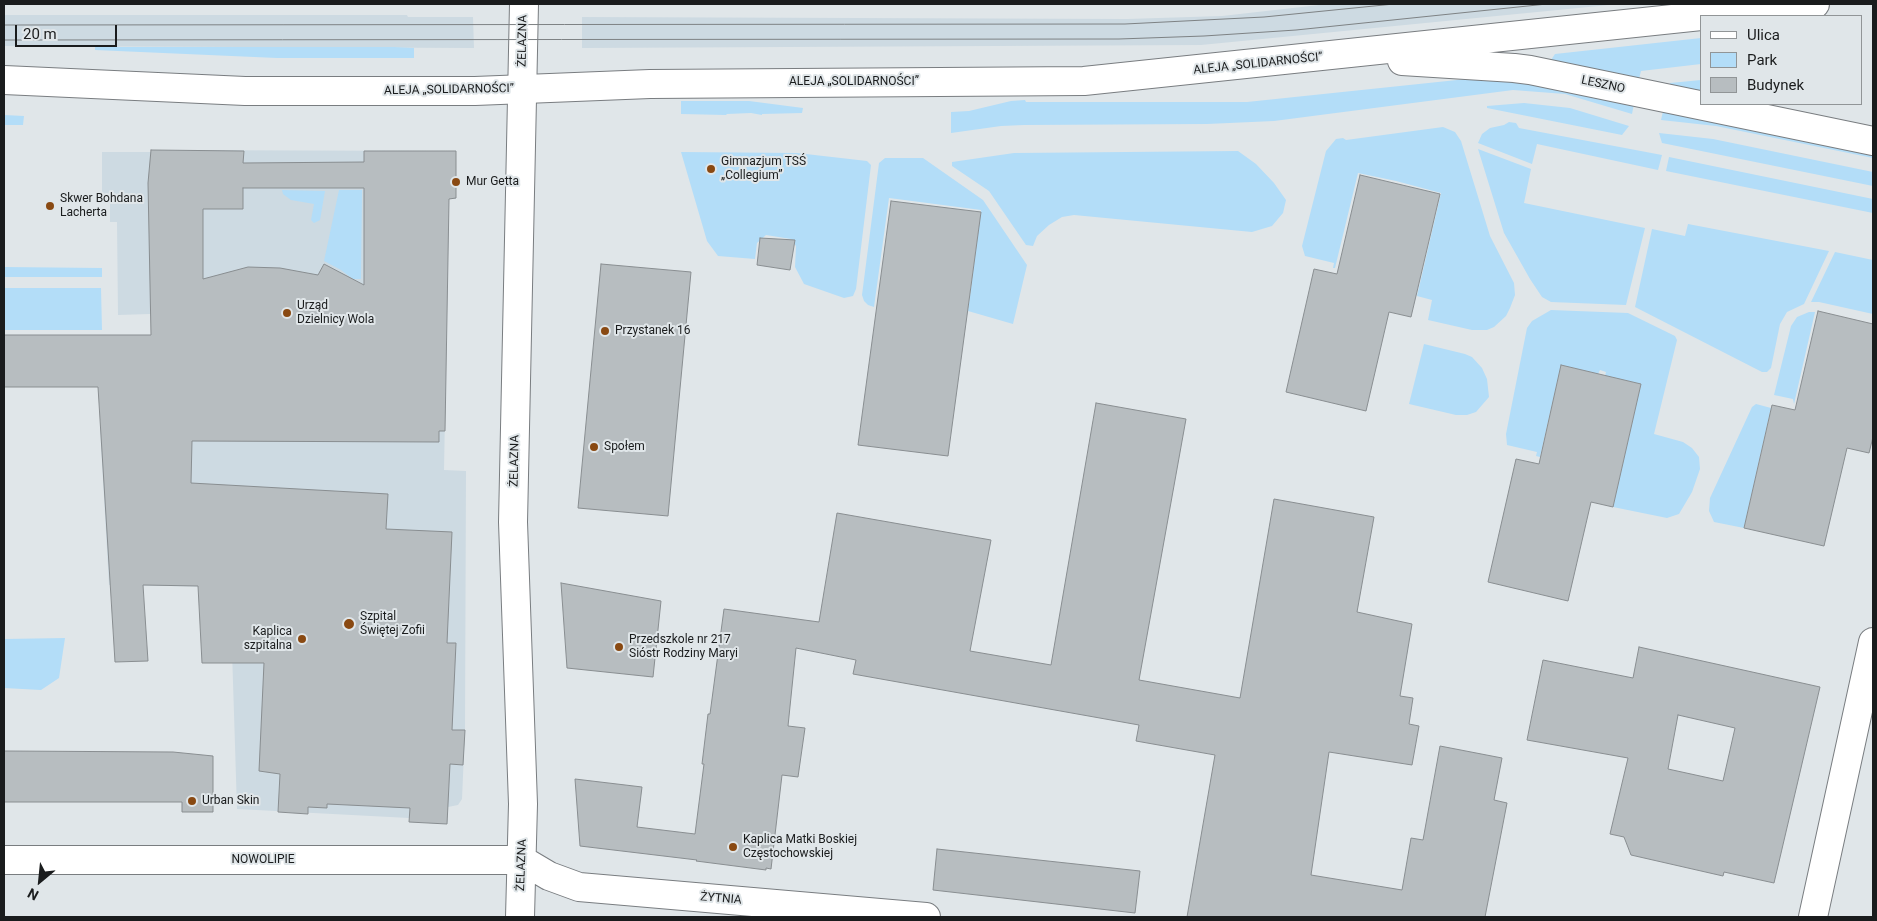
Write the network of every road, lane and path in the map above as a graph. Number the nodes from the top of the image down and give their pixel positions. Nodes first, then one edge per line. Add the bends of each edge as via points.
1 (524, 4) edge
2 (1815, 4) edge
3 (1710, 15) edge
4 (1700, 16) edge
5 (1329, 56) junction
6 (4, 80) edge
7 (523, 89) junction
8 (1873, 141) edge
9 (1873, 642) edge
10 (4, 860) edge
11 (522, 860) junction
12 (520, 917) edge
13 (926, 917) edge
14 (1813, 917) edge

1 - 7 main road, ŻELAZNA
2 - 3 main road, ALEJA „SOLIDARNOŚCI”
4 - 5 main road, ALEJA „SOLIDARNOŚCI”
5 - 7 main road, ALEJA „SOLIDARNOŚCI” via 1084,81 650,84
5 - 8 main road, LESZNO via 1514,68
6 - 7 main road, ALEJA „SOLIDARNOŚCI” via 245,91
7 - 11 main road, ŻELAZNA via 513,522
9 - 14 main road
10 - 11 main road, NOWOLIPIE
11 - 12 main road, ŻELAZNA
11 - 13 main road, ŻYTNIA via 549,876 579,887

